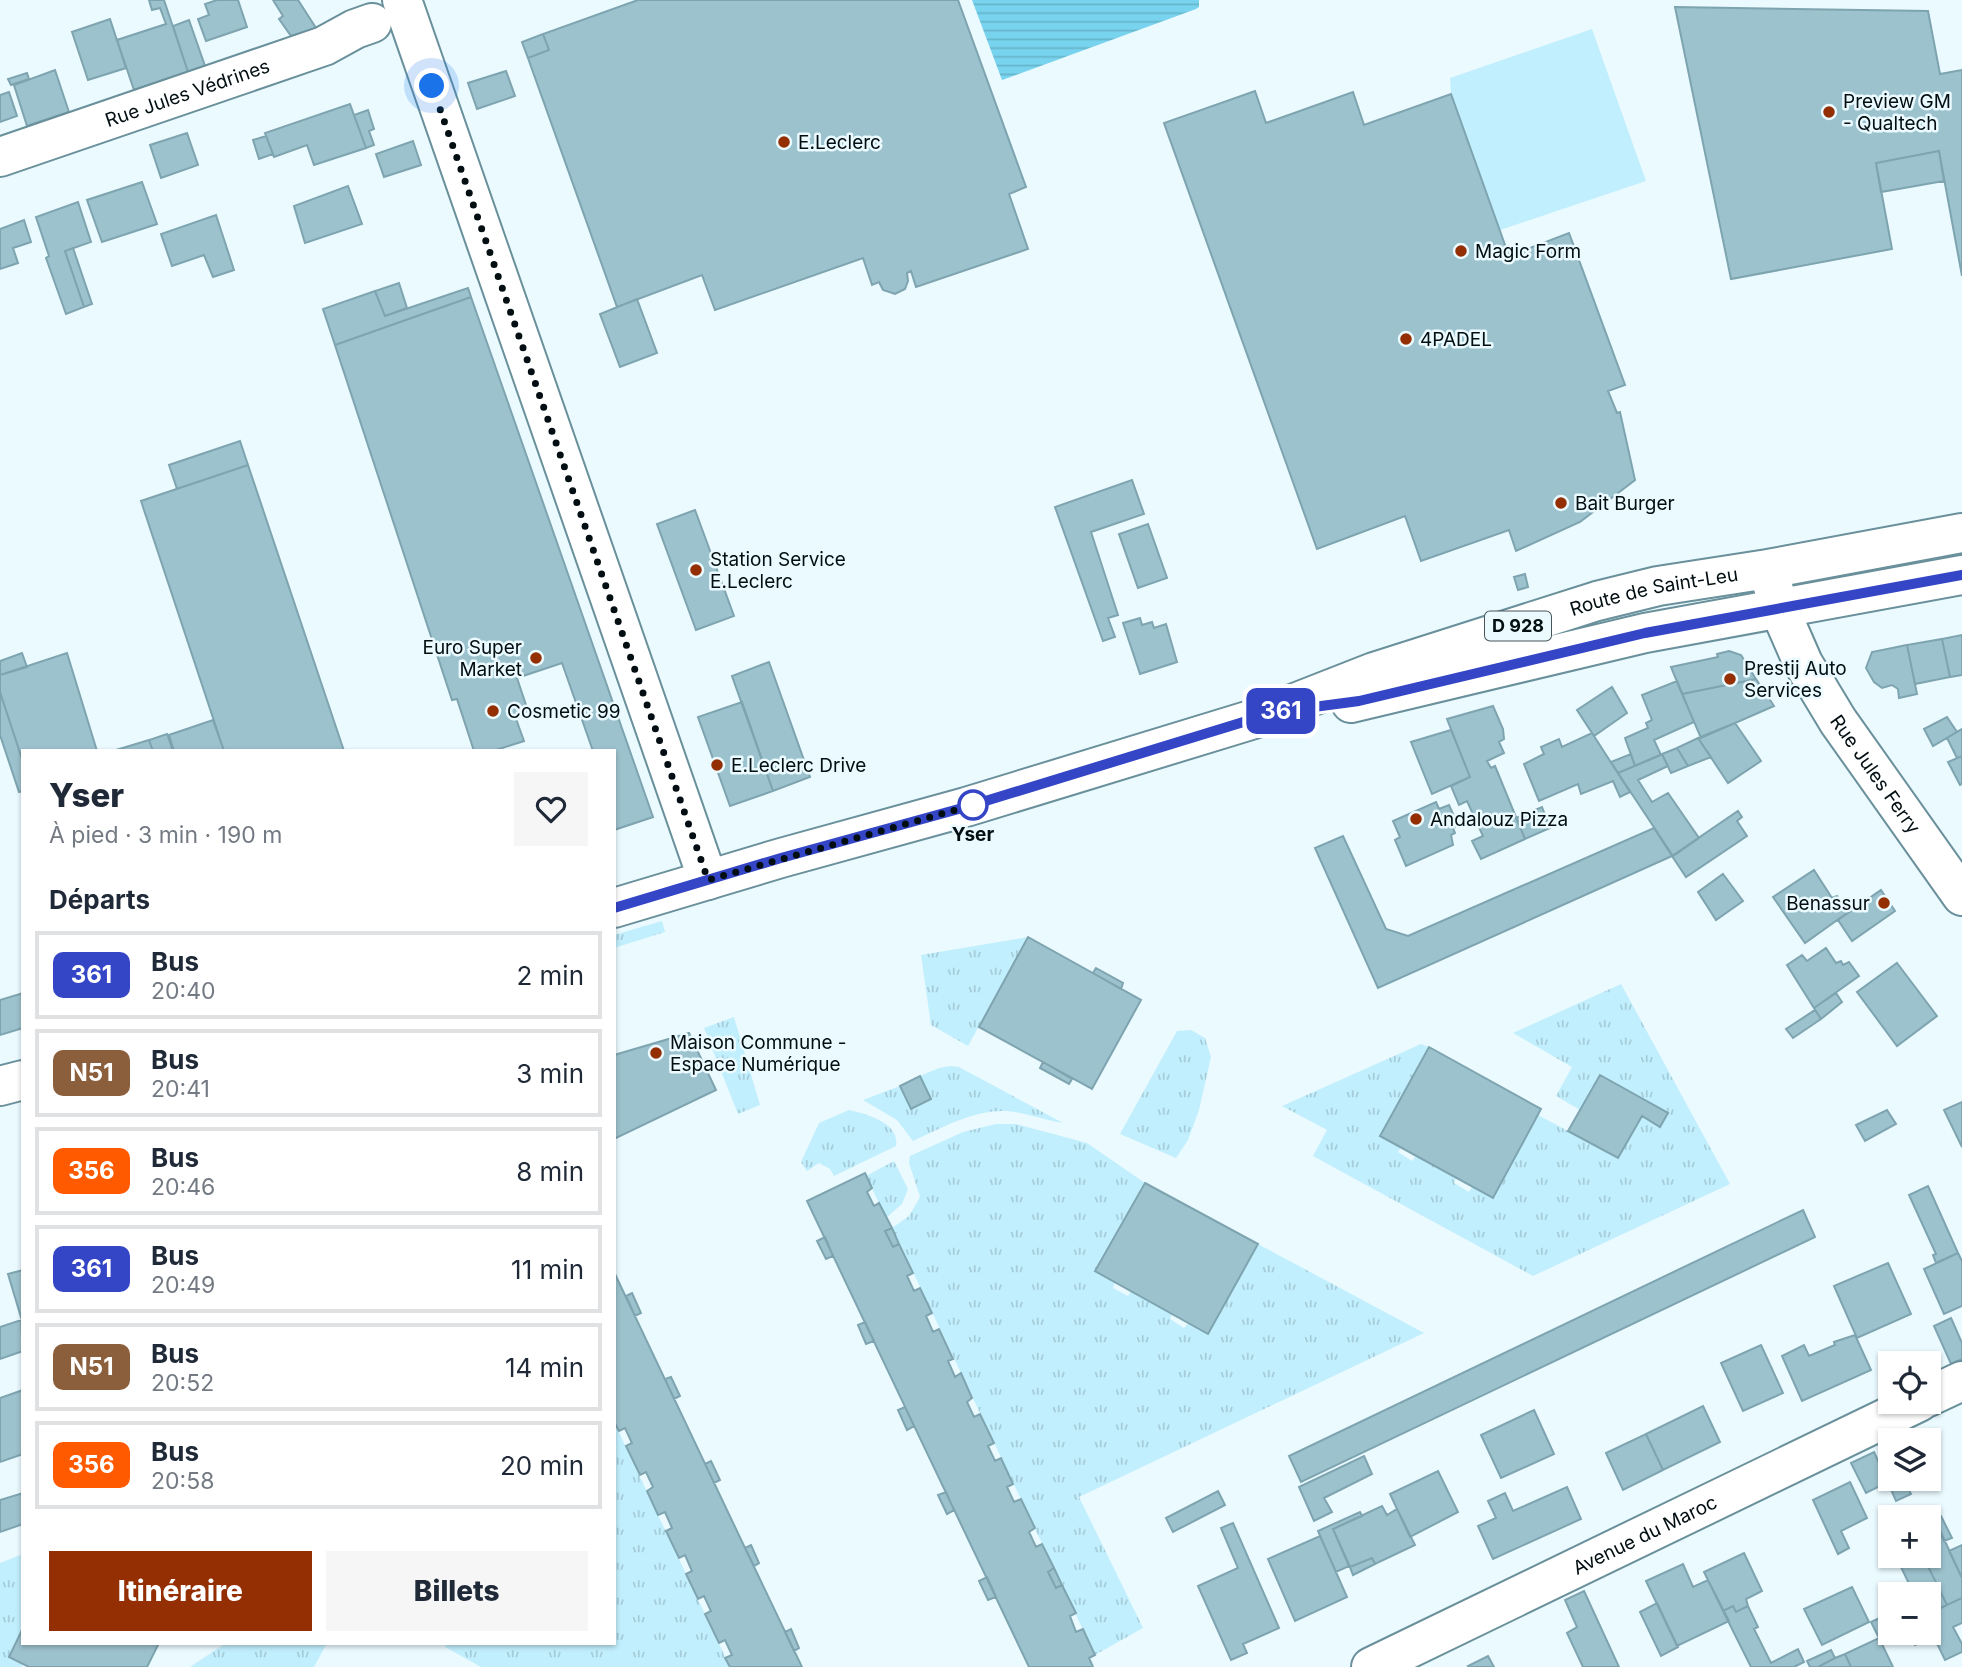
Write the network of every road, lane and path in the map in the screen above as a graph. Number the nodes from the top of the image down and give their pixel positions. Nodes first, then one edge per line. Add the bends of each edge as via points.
1 (384, 10) edge
2 (0, 157) edge
3 (1962, 533) edge
4 (1768, 569) junction
5 (1962, 575) edge
6 (1779, 608) junction
7 (1276, 712) junction
8 (708, 880) junction
9 (1962, 896) edge
10 (616, 907) edge
11 (21, 1081) edge
12 (0, 1086) edge
13 (1962, 1381) edge
14 (1941, 1391) edge
15 (1894, 1414) edge
16 (1371, 1667) edge

1 - 2 street, Rue Jules Védrines via 302,54
1 - 8 street
3 - 4 street, Route de Saint-Leu / D 928
4 - 6 street, Rue Jules Ferry
4 - 7 street, Route de Saint-Leu / D 928 via 1658,586 1597,601 1374,672
5 - 6 street, Route de Saint-Leu / D 928
6 - 7 street, Route de Saint-Leu / D 928 via 1645,633 1367,700
6 - 9 street, Rue Jules Ferry via 1795,648 1826,701
7 - 8 street, Route de Saint-Leu / D 928
8 - 10 street, Route de Saint-Leu / D 928
11 - 12 street
13 - 14 street
15 - 16 street, Avenue du Maroc

